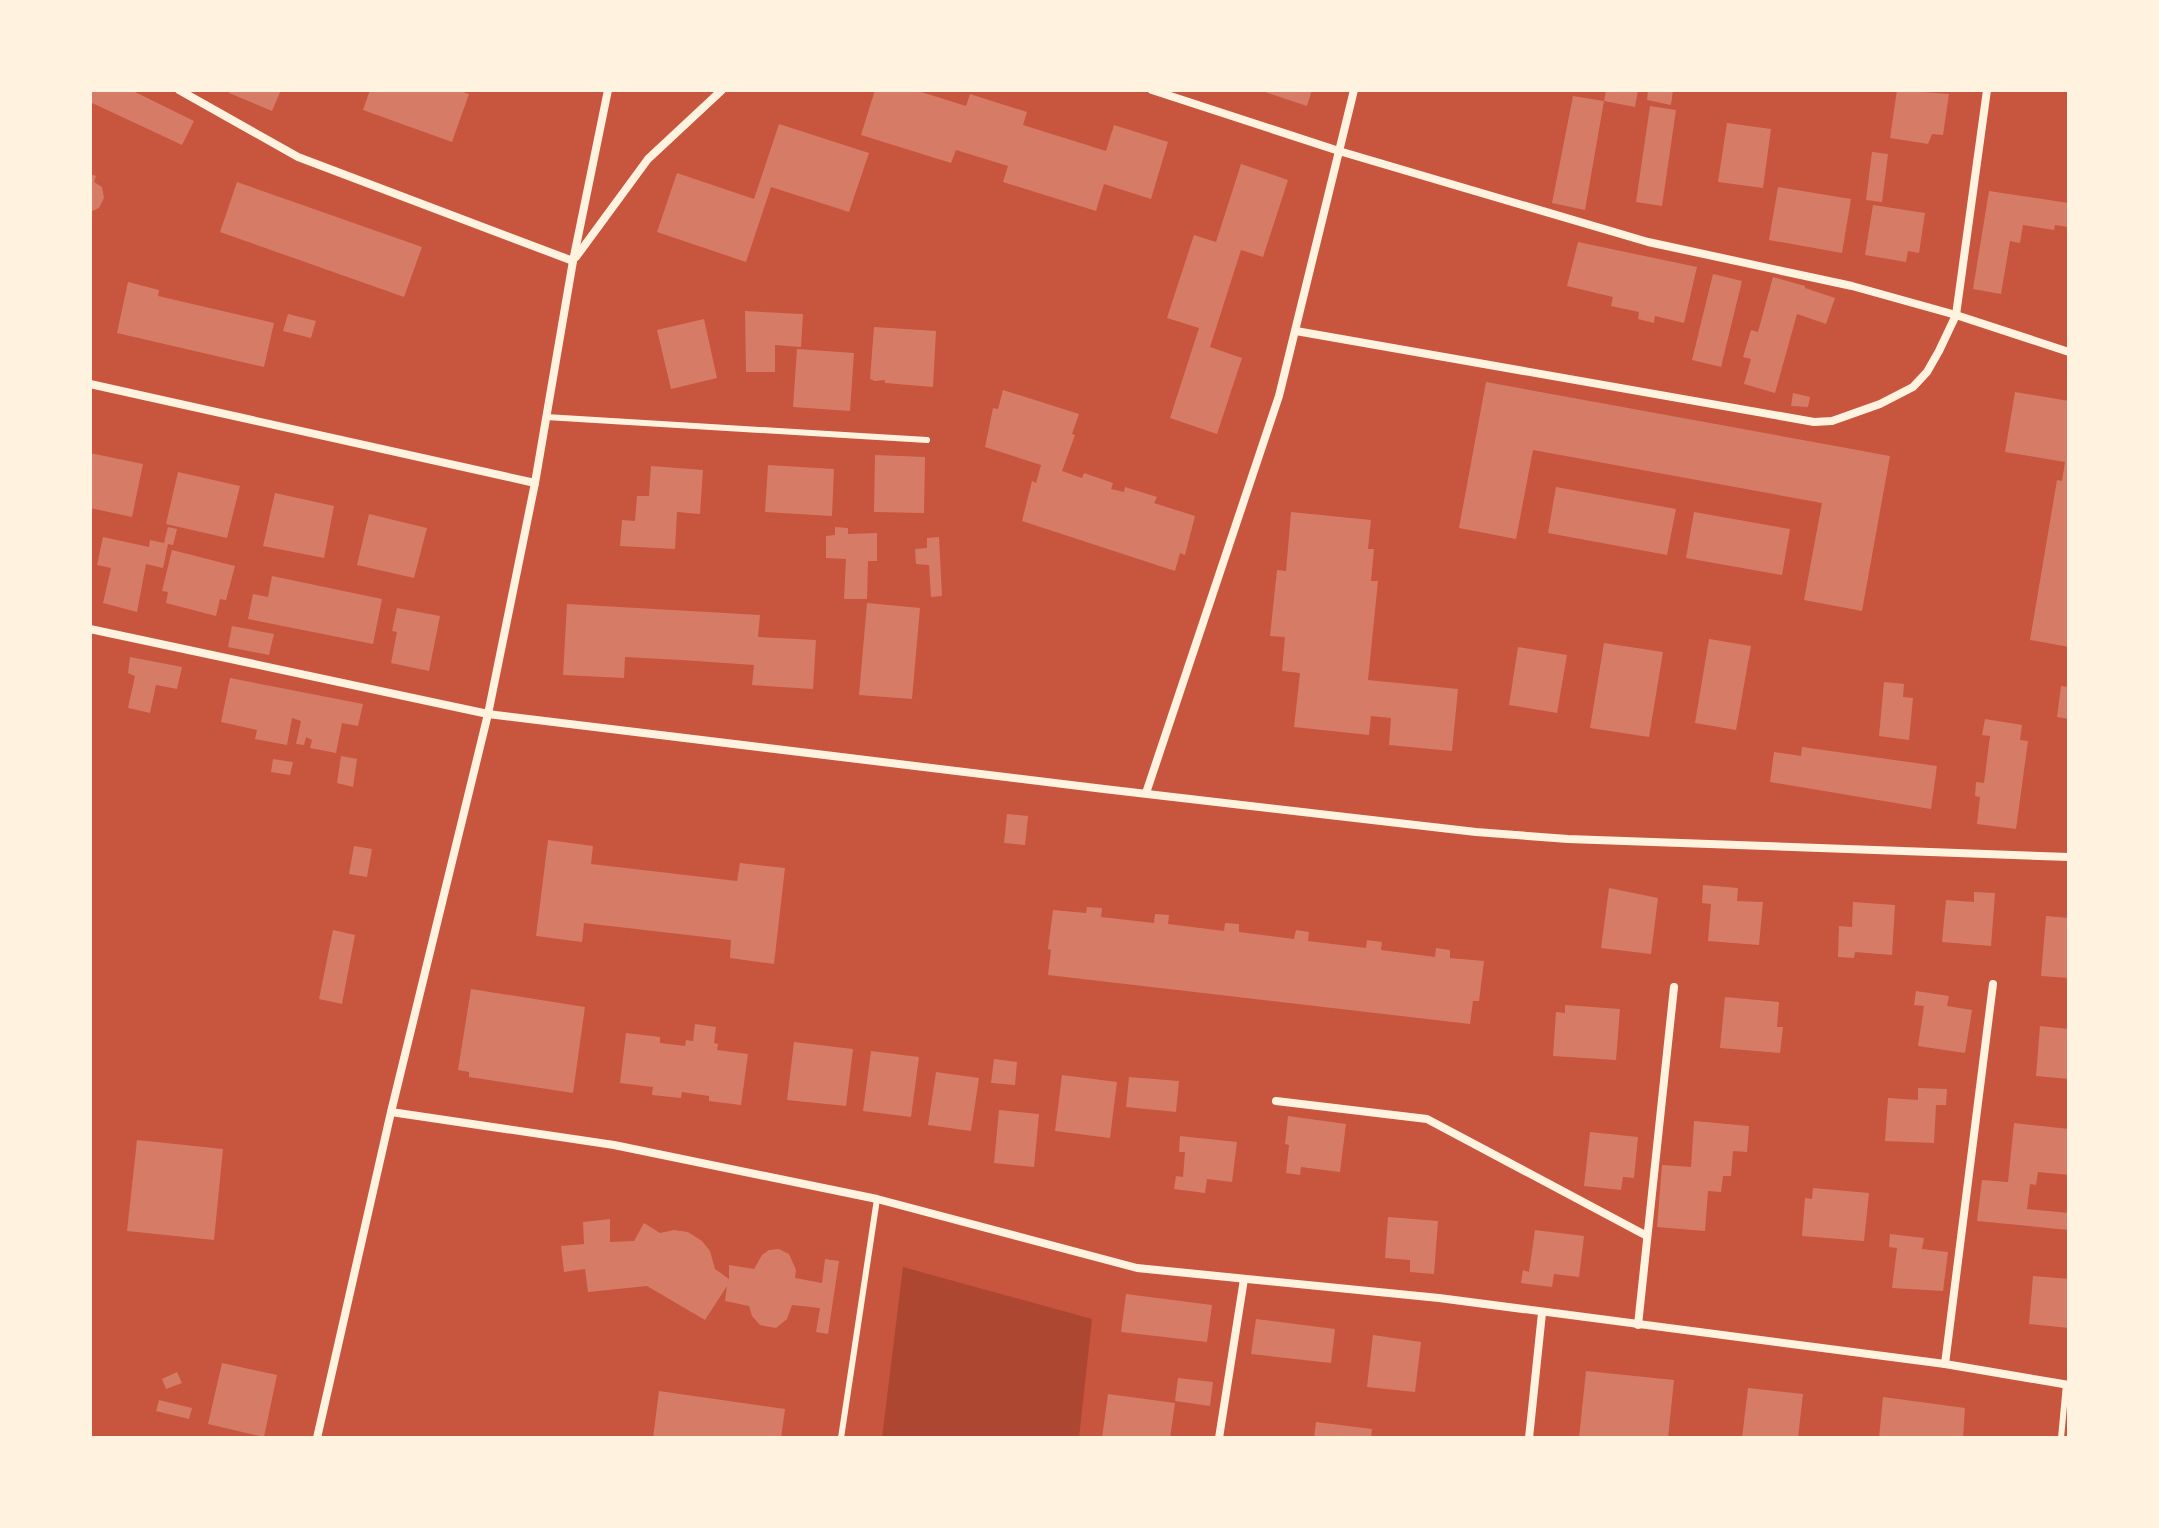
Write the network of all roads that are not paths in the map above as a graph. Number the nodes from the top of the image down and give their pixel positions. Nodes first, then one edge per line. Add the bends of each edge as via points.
1 (179, 90) edge
2 (608, 90) edge
3 (722, 90) edge
4 (1152, 90) edge
5 (1354, 90) edge
6 (1987, 90) edge
7 (1339, 151) junction
8 (573, 261) junction
9 (1956, 315) junction
10 (1296, 331) junction
11 (2069, 352) edge
12 (90, 384) edge
13 (546, 417) junction
14 (927, 440) dead end
15 (535, 483) junction
16 (90, 629) edge
17 (488, 714) junction
18 (1146, 793) junction
19 (2069, 857) edge
20 (1993, 984) dead end
21 (1674, 987) dead end
22 (1276, 1101) dead end
23 (391, 1112) junction
24 (877, 1199) junction
25 (1647, 1236) junction
26 (1244, 1279) junction
27 (1542, 1313) junction
28 (1638, 1325) junction
29 (1945, 1364) junction
30 (2067, 1384) edge
31 (317, 1438) edge
32 (841, 1438) edge
33 (1219, 1438) edge
34 (1529, 1438) edge
35 (2061, 1438) edge

1 - 8 street via 298,157
2 - 8 street
3 - 8 street via 648,159
4 - 7 street
5 - 7 street
6 - 9 street
7 - 9 street via 1648,242 1852,286
7 - 10 street
8 - 13 street
9 - 10 street via 1927,372 1913,387 1832,421 1814,422
9 - 11 street
10 - 18 street
12 - 15 street
13 - 14 lane
13 - 15 street
15 - 17 street
16 - 17 street
17 - 18 street
17 - 23 street
18 - 19 street via 1568,839
20 - 29 street
21 - 25 street
22 - 25 street via 1427,1119
23 - 24 street via 614,1145
23 - 31 street
24 - 26 street via 1114,1263
24 - 32 lane
25 - 28 street
26 - 27 street
26 - 33 street
27 - 28 street
27 - 34 street
28 - 29 street
29 - 30 street
30 - 35 lane

